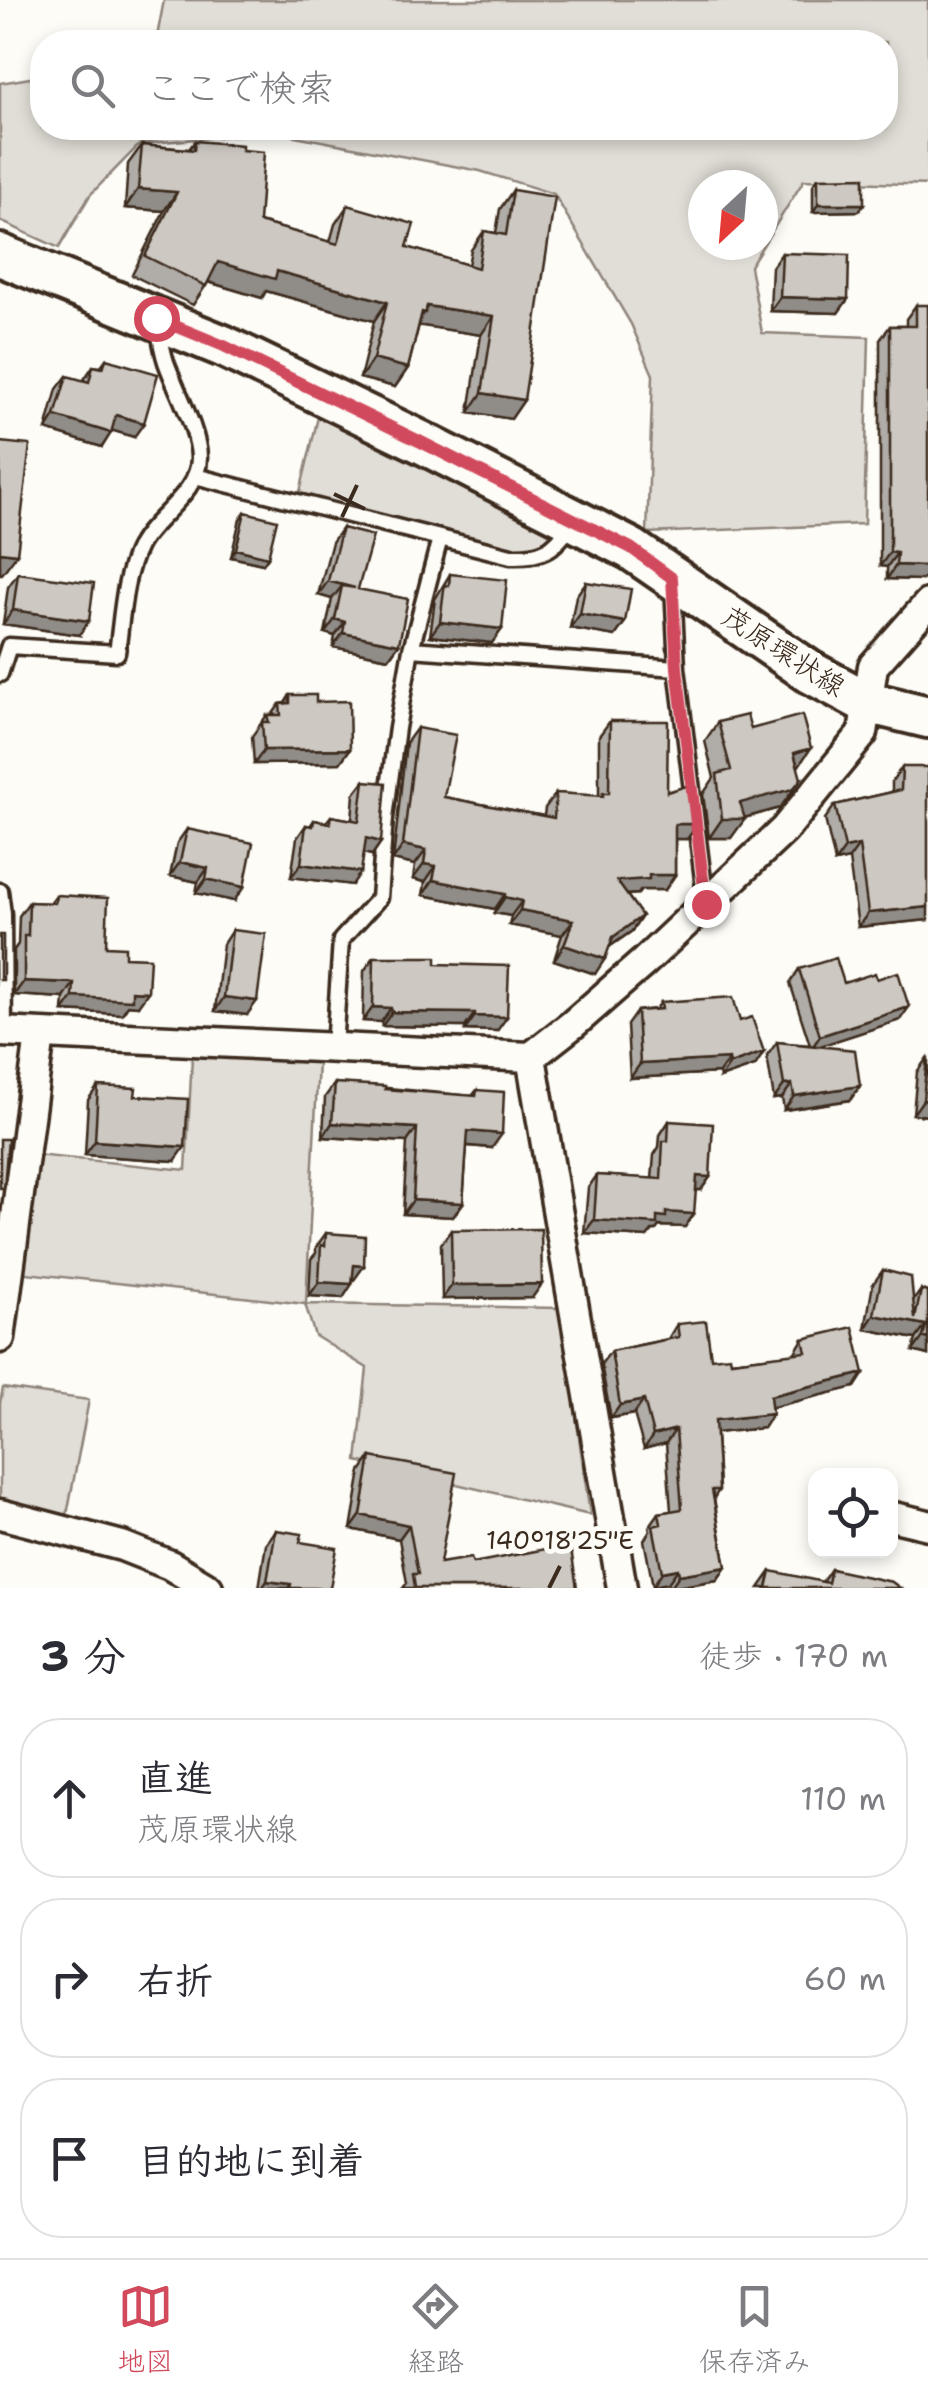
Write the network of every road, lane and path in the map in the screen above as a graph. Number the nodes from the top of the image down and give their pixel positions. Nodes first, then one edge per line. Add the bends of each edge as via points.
1 (0, 254) edge
2 (156, 318) junction
3 (195, 476) junction
4 (574, 520) junction
5 (440, 538) junction
6 (672, 578) junction
7 (928, 604) edge
8 (412, 649) junction
9 (677, 668) junction
10 (0, 674) edge
11 (866, 702) junction
12 (928, 717) edge
13 (0, 891) edge
14 (706, 904) junction
15 (2, 1032) edge
16 (40, 1035) junction
17 (334, 1048) junction
18 (530, 1057) junction
19 (0, 1338) edge
20 (0, 1514) edge
21 (898, 1518) edge
22 (928, 1525) edge
23 (208, 1588) edge
24 (622, 1588) edge

1 - 2 main road, 茂原環状線
2 - 3 lane via 199,457
2 - 4 main road, 茂原環状線
3 - 5 lane
3 - 10 lane via 138,548 117,653 8,646
4 - 5 lane via 556,546 532,556
4 - 6 main road, 茂原環状線
5 - 8 lane
6 - 9 lane
6 - 11 main road, 茂原環状線
7 - 11 street via 873,666
8 - 9 lane
8 - 17 lane via 379,898 341,940
9 - 14 lane
11 - 12 main road, 茂原環状線
11 - 14 street via 863,734 784,830
13 - 15 lane
14 - 18 street
15 - 16 street
16 - 17 street
16 - 19 street
17 - 18 street
18 - 24 street
20 - 23 street via 122,1546
21 - 22 street

